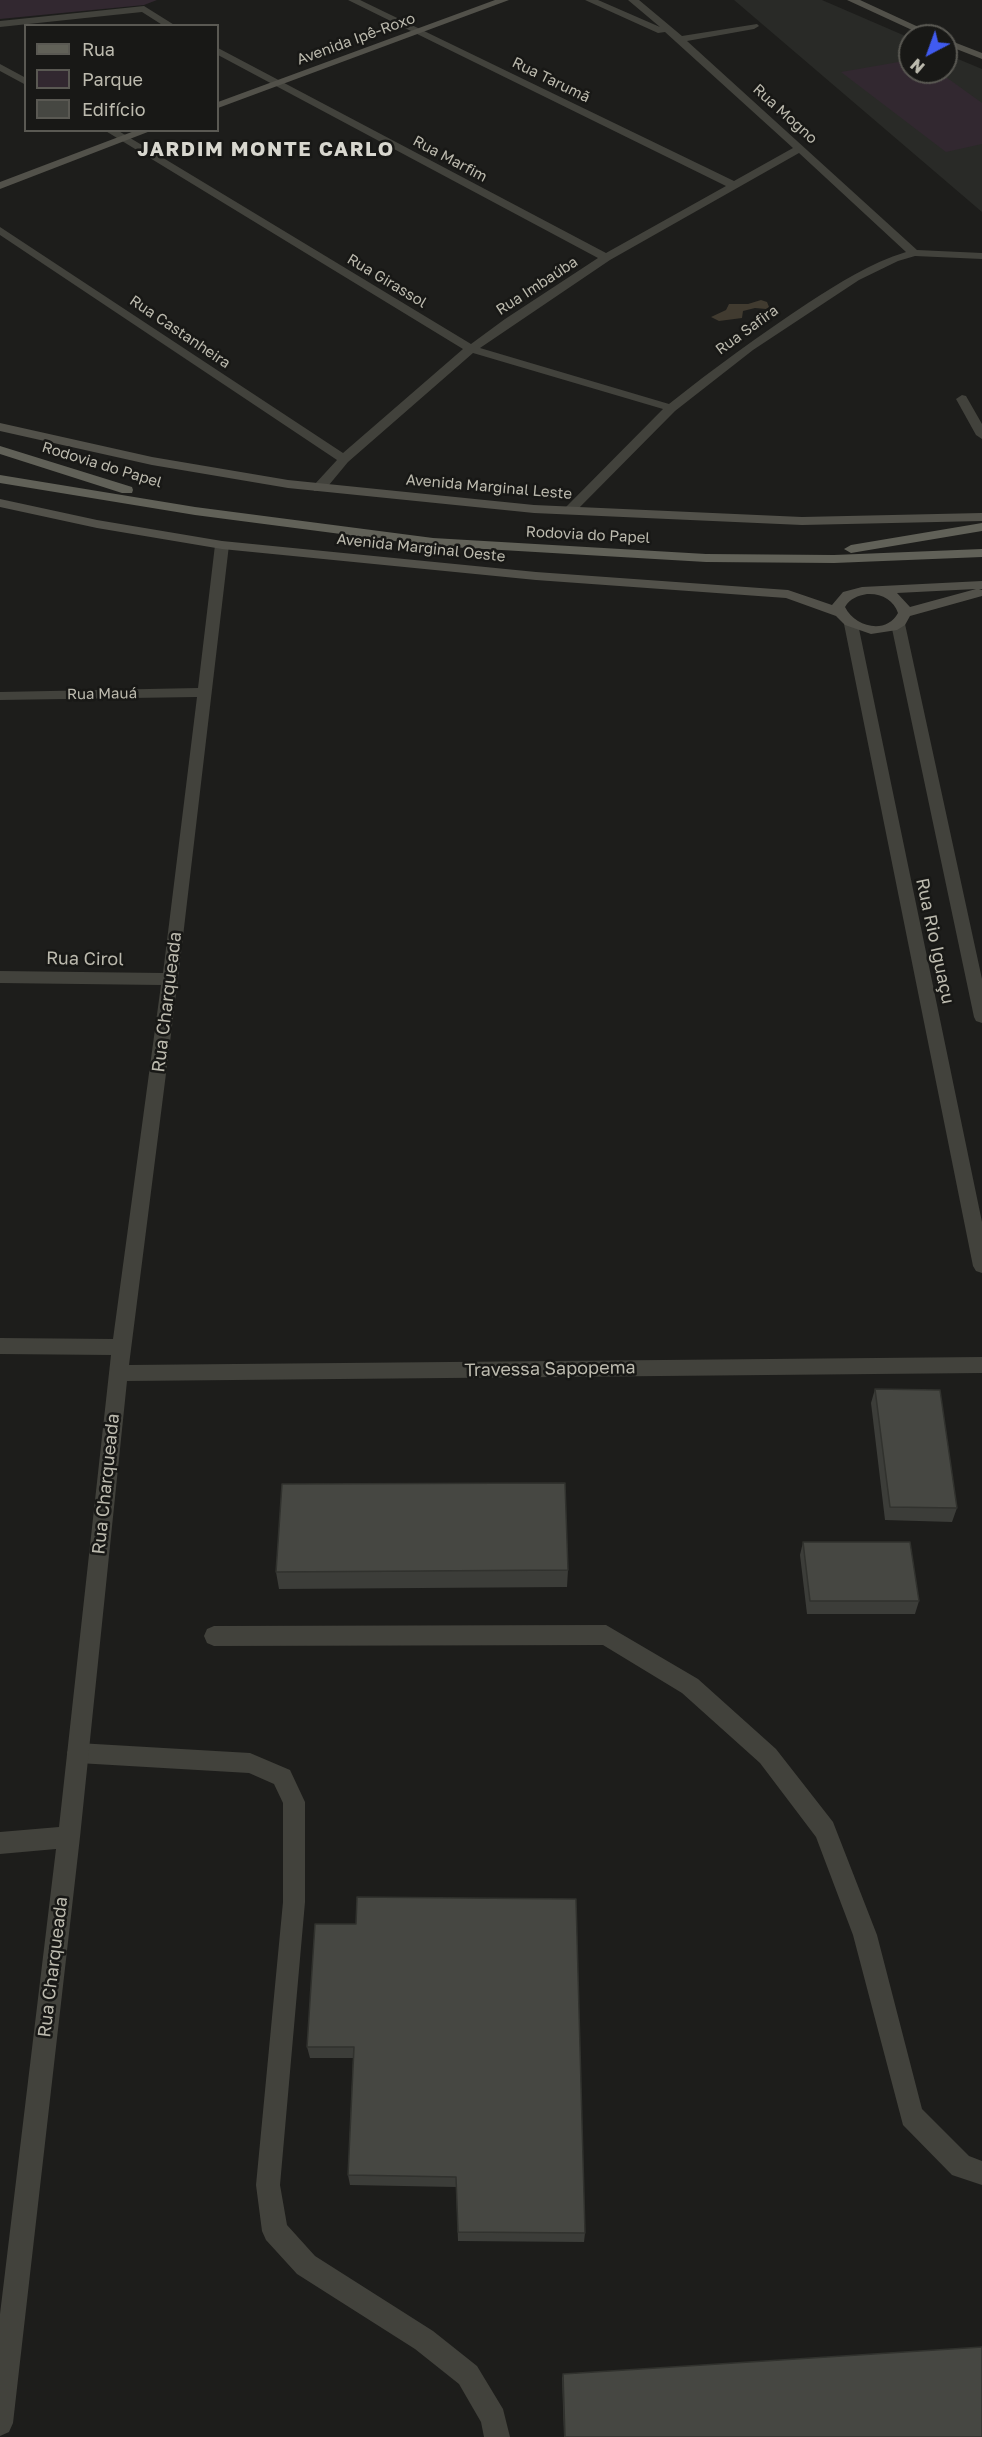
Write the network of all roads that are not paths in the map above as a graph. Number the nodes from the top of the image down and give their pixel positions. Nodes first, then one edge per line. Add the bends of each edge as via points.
1 (353, 0) edge
2 (504, 0) edge
3 (591, 0) edge
4 (633, 0) edge
5 (852, 0) edge
6 (0, 24) edge
7 (169, 24) edge
8 (906, 24) edge
9 (754, 26) dead end
10 (419, 32) junction
11 (680, 39) junction
12 (958, 44) edge
13 (982, 46) edge
14 (958, 47) edge
15 (219, 52) edge
16 (982, 56) edge
17 (0, 67) edge
18 (24, 81) edge
19 (276, 84) junction
20 (219, 105) edge
21 (112, 132) edge
22 (143, 132) edge
23 (124, 139) junction
24 (800, 148) junction
25 (0, 186) edge
26 (735, 186) junction
27 (0, 230) edge
28 (914, 253) junction
29 (982, 256) edge
30 (606, 258) junction
31 (471, 349) junction
32 (962, 399) dead end
33 (671, 408) junction
34 (0, 428) edge
35 (982, 435) edge
36 (0, 450) edge
37 (344, 459) junction
38 (0, 479) edge
39 (319, 488) junction
40 (0, 503) edge
41 (569, 510) junction
42 (195, 511) junction
43 (982, 518) edge
44 (982, 527) edge
45 (222, 545) junction
46 (982, 553) edge
47 (782, 558) junction
48 (982, 585) edge
49 (873, 590) junction
50 (982, 592) edge
51 (845, 618) junction
52 (901, 619) junction
53 (205, 692) junction
54 (0, 696) edge
55 (0, 977) edge
56 (170, 979) junction
57 (982, 1017) edge
58 (982, 1266) edge
59 (0, 1346) edge
60 (122, 1347) junction
61 (982, 1365) edge
62 (118, 1373) junction
63 (214, 1636) dead end
64 (78, 1753) junction
65 (69, 1837) junction
66 (0, 1843) edge
67 (982, 2173) edge
68 (0, 2423) edge
69 (498, 2437) edge

1 - 10 street, Rua Tarumã
2 - 10 main road, Avenida Ipê-Roxo
3 - 11 street
4 - 11 street, Rua Mogno
5 - 8 main road
6 - 7 street via 144,9
9 - 11 street
10 - 19 main road, Avenida Ipê-Roxo
10 - 26 street, Rua Tarumã
11 - 24 street, Rua Mogno
12 - 13 main road
14 - 16 main road
15 - 19 street, Rua Marfim
17 - 18 street
19 - 20 main road, Avenida Ipê-Roxo
19 - 30 street, Rua Marfim
21 - 23 street, Rua Girassol
22 - 23 main road
23 - 25 main road
23 - 31 street, Rua Girassol
24 - 26 street, Rua Imbaúba
24 - 28 street, Rua Mogno
26 - 30 street, Rua Imbaúba
27 - 37 street, Rua Castanheira
28 - 29 street, Rua Safira
28 - 33 street, Rua Safira via 873,268 811,306 749,347
30 - 31 street, Rua Imbaúba
31 - 33 street, Rua Girassol
31 - 37 street, Rua Imbaúba
32 - 35 street
33 - 41 street, Rua Safira
34 - 39 main road, Avenida Marginal Leste via 152,461
36 - 42 main road, Rodovia do Papel
37 - 39 street, Rua Imbaúba
38 - 42 main road, Rodovia do Papel
39 - 41 main road, Avenida Marginal Leste
40 - 45 main road, Avenida Marginal Oeste
41 - 43 main road, Avenida Marginal Leste via 802,521
42 - 47 main road, Rodovia do Papel via 433,542 706,558
44 - 47 main road
45 - 51 main road, Avenida Marginal Oeste via 536,576 788,594
45 - 53 street, Rua Charqueada
46 - 47 main road, Rodovia do Papel
48 - 49 main road
49 - 51 main road via 846,596 838,607
49 - 52 main road via 899,601
50 - 52 main road, Avenida Marginal Oeste
51 - 52 main road, Avenida Marginal Oeste via 870,630 881,630
51 - 58 street, Rua Rio Iguaçu
52 - 57 street, Rua Rio Iguaçu
53 - 54 street, Rua Mauá
53 - 56 street, Rua Charqueada
55 - 56 street, Rua Cirol
56 - 60 street, Rua Charqueada
59 - 60 street
60 - 62 street, Rua Charqueada
61 - 62 street, Travessa Sapopema
62 - 64 street, Rua Charqueada
63 - 67 street via 606,1635 690,1686 768,1756 825,1830 865,1935 912,2116 961,2166
64 - 65 street, Rua Charqueada
64 - 69 street via 250,1762 282,1777 294,1802 294,1902 268,2185 275,2231 306,2265 424,2340 468,2375 494,2418
65 - 66 street
65 - 68 street, Rua Charqueada

